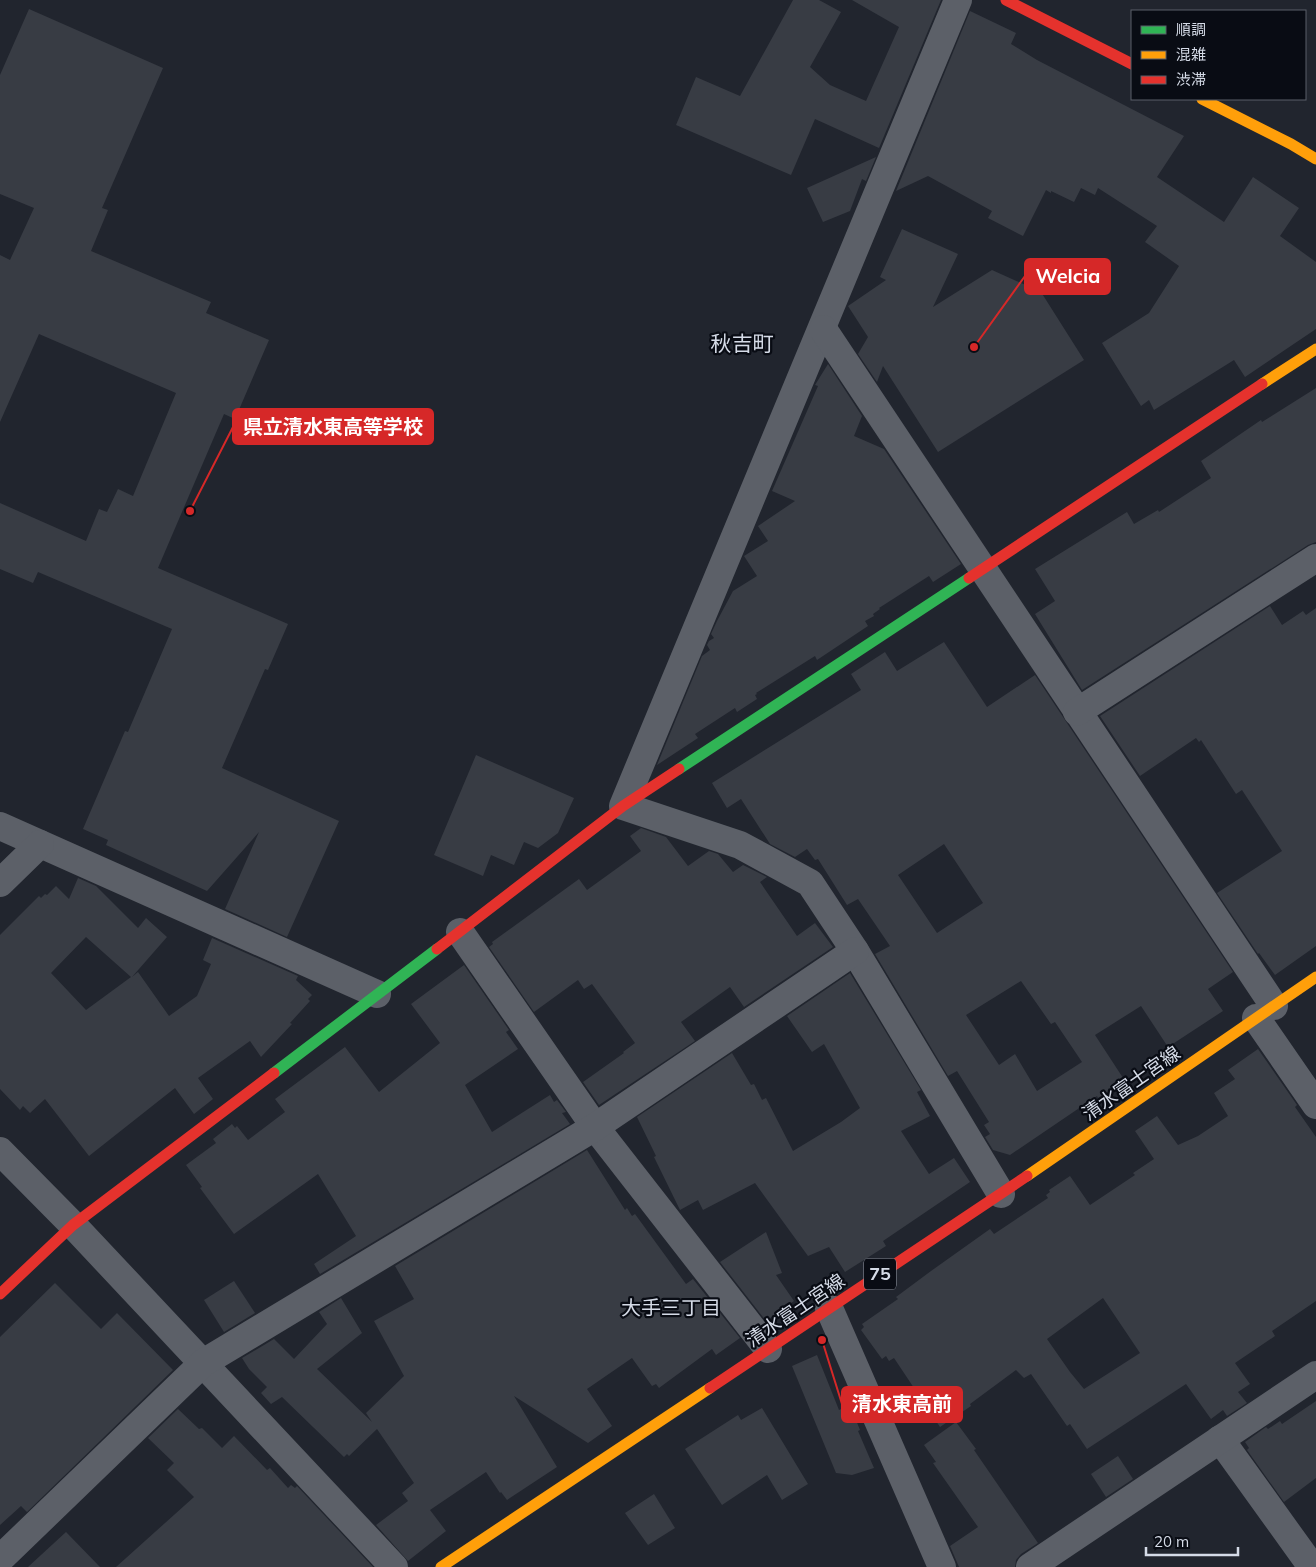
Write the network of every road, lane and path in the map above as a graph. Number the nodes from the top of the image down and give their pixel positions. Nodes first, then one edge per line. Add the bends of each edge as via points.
1 (958, 0) edge
2 (1022, 4) edge
3 (1131, 63) edge
4 (1204, 100) edge
5 (1316, 158) edge
6 (823, 329) junction
7 (1316, 348) edge
8 (1316, 558) edge
9 (982, 569) junction
10 (1077, 712) junction
11 (624, 806) junction
12 (0, 826) edge
13 (40, 844) junction
14 (0, 883) edge
15 (460, 932) junction
16 (855, 951) junction
17 (1316, 977) edge
18 (377, 994) junction
19 (1265, 1012) junction
20 (1316, 1105) edge
21 (595, 1127) junction
22 (0, 1152) edge
23 (1001, 1194) junction
24 (73, 1225) junction
25 (0, 1294) edge
26 (829, 1308) junction
27 (768, 1349) junction
28 (203, 1363) junction
29 (1316, 1375) edge
30 (1220, 1439) junction
31 (0, 1559) edge
32 (394, 1567) edge
33 (441, 1567) edge
34 (942, 1567) edge
35 (1030, 1567) edge
36 (1312, 1567) edge

1 - 6 street
2 - 3 street
4 - 5 street
6 - 9 street
6 - 11 street
7 - 9 street
8 - 10 street
9 - 10 street
9 - 11 street
10 - 19 street
11 - 15 street
11 - 16 street via 740,845 810,883
12 - 13 street
13 - 14 street
13 - 18 street
15 - 18 street
15 - 21 street
16 - 21 street
16 - 23 street
17 - 19 street, 清水富士宮線 / 75
18 - 24 street
19 - 20 street
19 - 23 street, 清水富士宮線 / 75
21 - 27 street
21 - 28 street
22 - 24 street
23 - 26 street, 清水富士宮線 / 75
24 - 25 street
24 - 28 street
26 - 27 street, 清水富士宮線 / 75
26 - 34 street
27 - 33 street, 清水富士宮線 / 75
28 - 31 street
28 - 32 street
29 - 30 street
30 - 35 street
30 - 36 street

